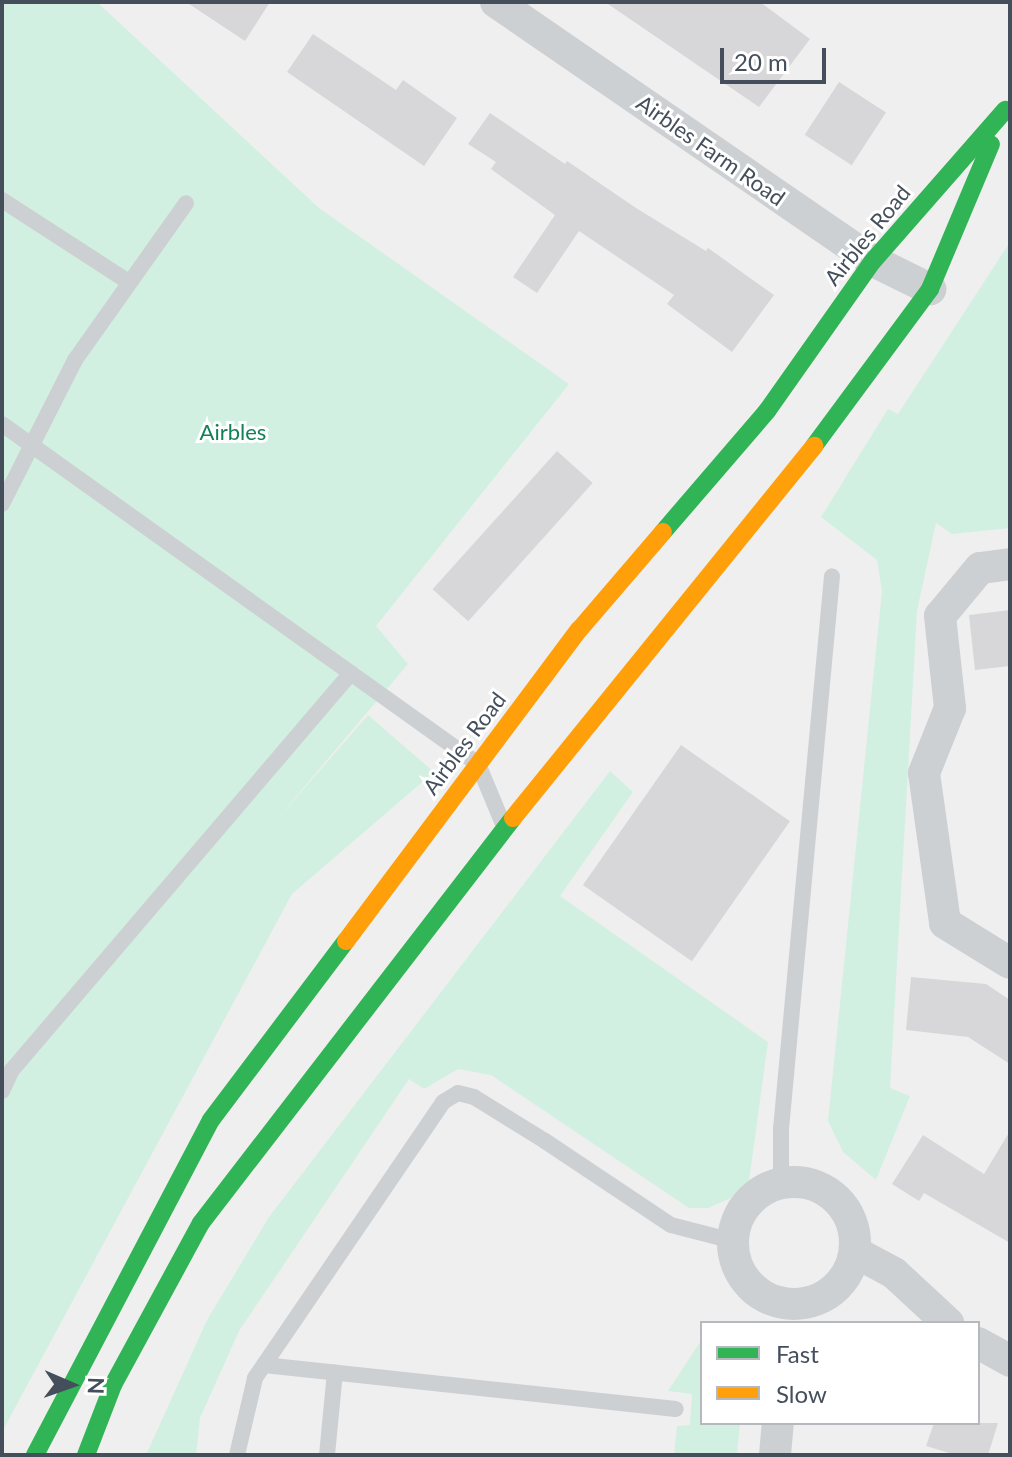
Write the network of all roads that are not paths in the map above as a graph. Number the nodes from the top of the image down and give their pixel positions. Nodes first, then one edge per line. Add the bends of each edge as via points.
1 (496, 2) edge
2 (1008, 104) edge
3 (2, 200) edge
4 (186, 203) dead end
5 (873, 261) junction
6 (127, 281) junction
7 (930, 289) junction
8 (2, 424) edge
9 (36, 445) junction
10 (2, 504) edge
11 (1010, 564) edge
12 (832, 576) dead end
13 (351, 673) junction
14 (478, 764) junction
15 (504, 828) junction
16 (1010, 963) edge
17 (4, 1082) edge
18 (781, 1183) junction
19 (733, 1241) junction
20 (855, 1252) junction
21 (788, 1314) edge
22 (946, 1321) edge
23 (980, 1344) edge
24 (1010, 1361) edge
25 (264, 1365) junction
26 (335, 1372) junction
27 (676, 1409) dead end
28 (778, 1425) edge
29 (35, 1455) edge
30 (86, 1455) edge
31 (237, 1455) edge
32 (327, 1455) edge
33 (775, 1455) edge

1 - 5 street, Airbles Farm Road
2 - 5 main road, Airbles Road
2 - 7 main road, Airbles Road
3 - 6 lane
4 - 6 lane
5 - 7 street, Airbles Farm Road
5 - 14 main road, Airbles Road via 767,411 579,630
6 - 9 lane via 75,360
7 - 15 main road, Airbles Road via 844,409
8 - 9 lane
9 - 10 lane
9 - 13 lane
11 - 16 street via 980,568 940,616 950,708 924,773 945,923
12 - 18 lane via 781,1129
13 - 14 lane
13 - 17 lane
14 - 15 lane
14 - 29 main road, Airbles Road via 211,1120
15 - 30 main road, Airbles Road via 201,1223 113,1385
18 - 19 street via 752,1198 740,1214
18 - 20 street via 808,1183 842,1203 852,1221
19 - 21 street via 739,1272 751,1288
19 - 25 lane via 671,1225 474,1097 458,1093 443,1102
20 - 21 street via 844,1281 829,1295
20 - 22 street via 894,1273
23 - 24 street
25 - 26 lane
25 - 31 lane via 239,1427
26 - 27 lane
26 - 32 lane
28 - 33 street

